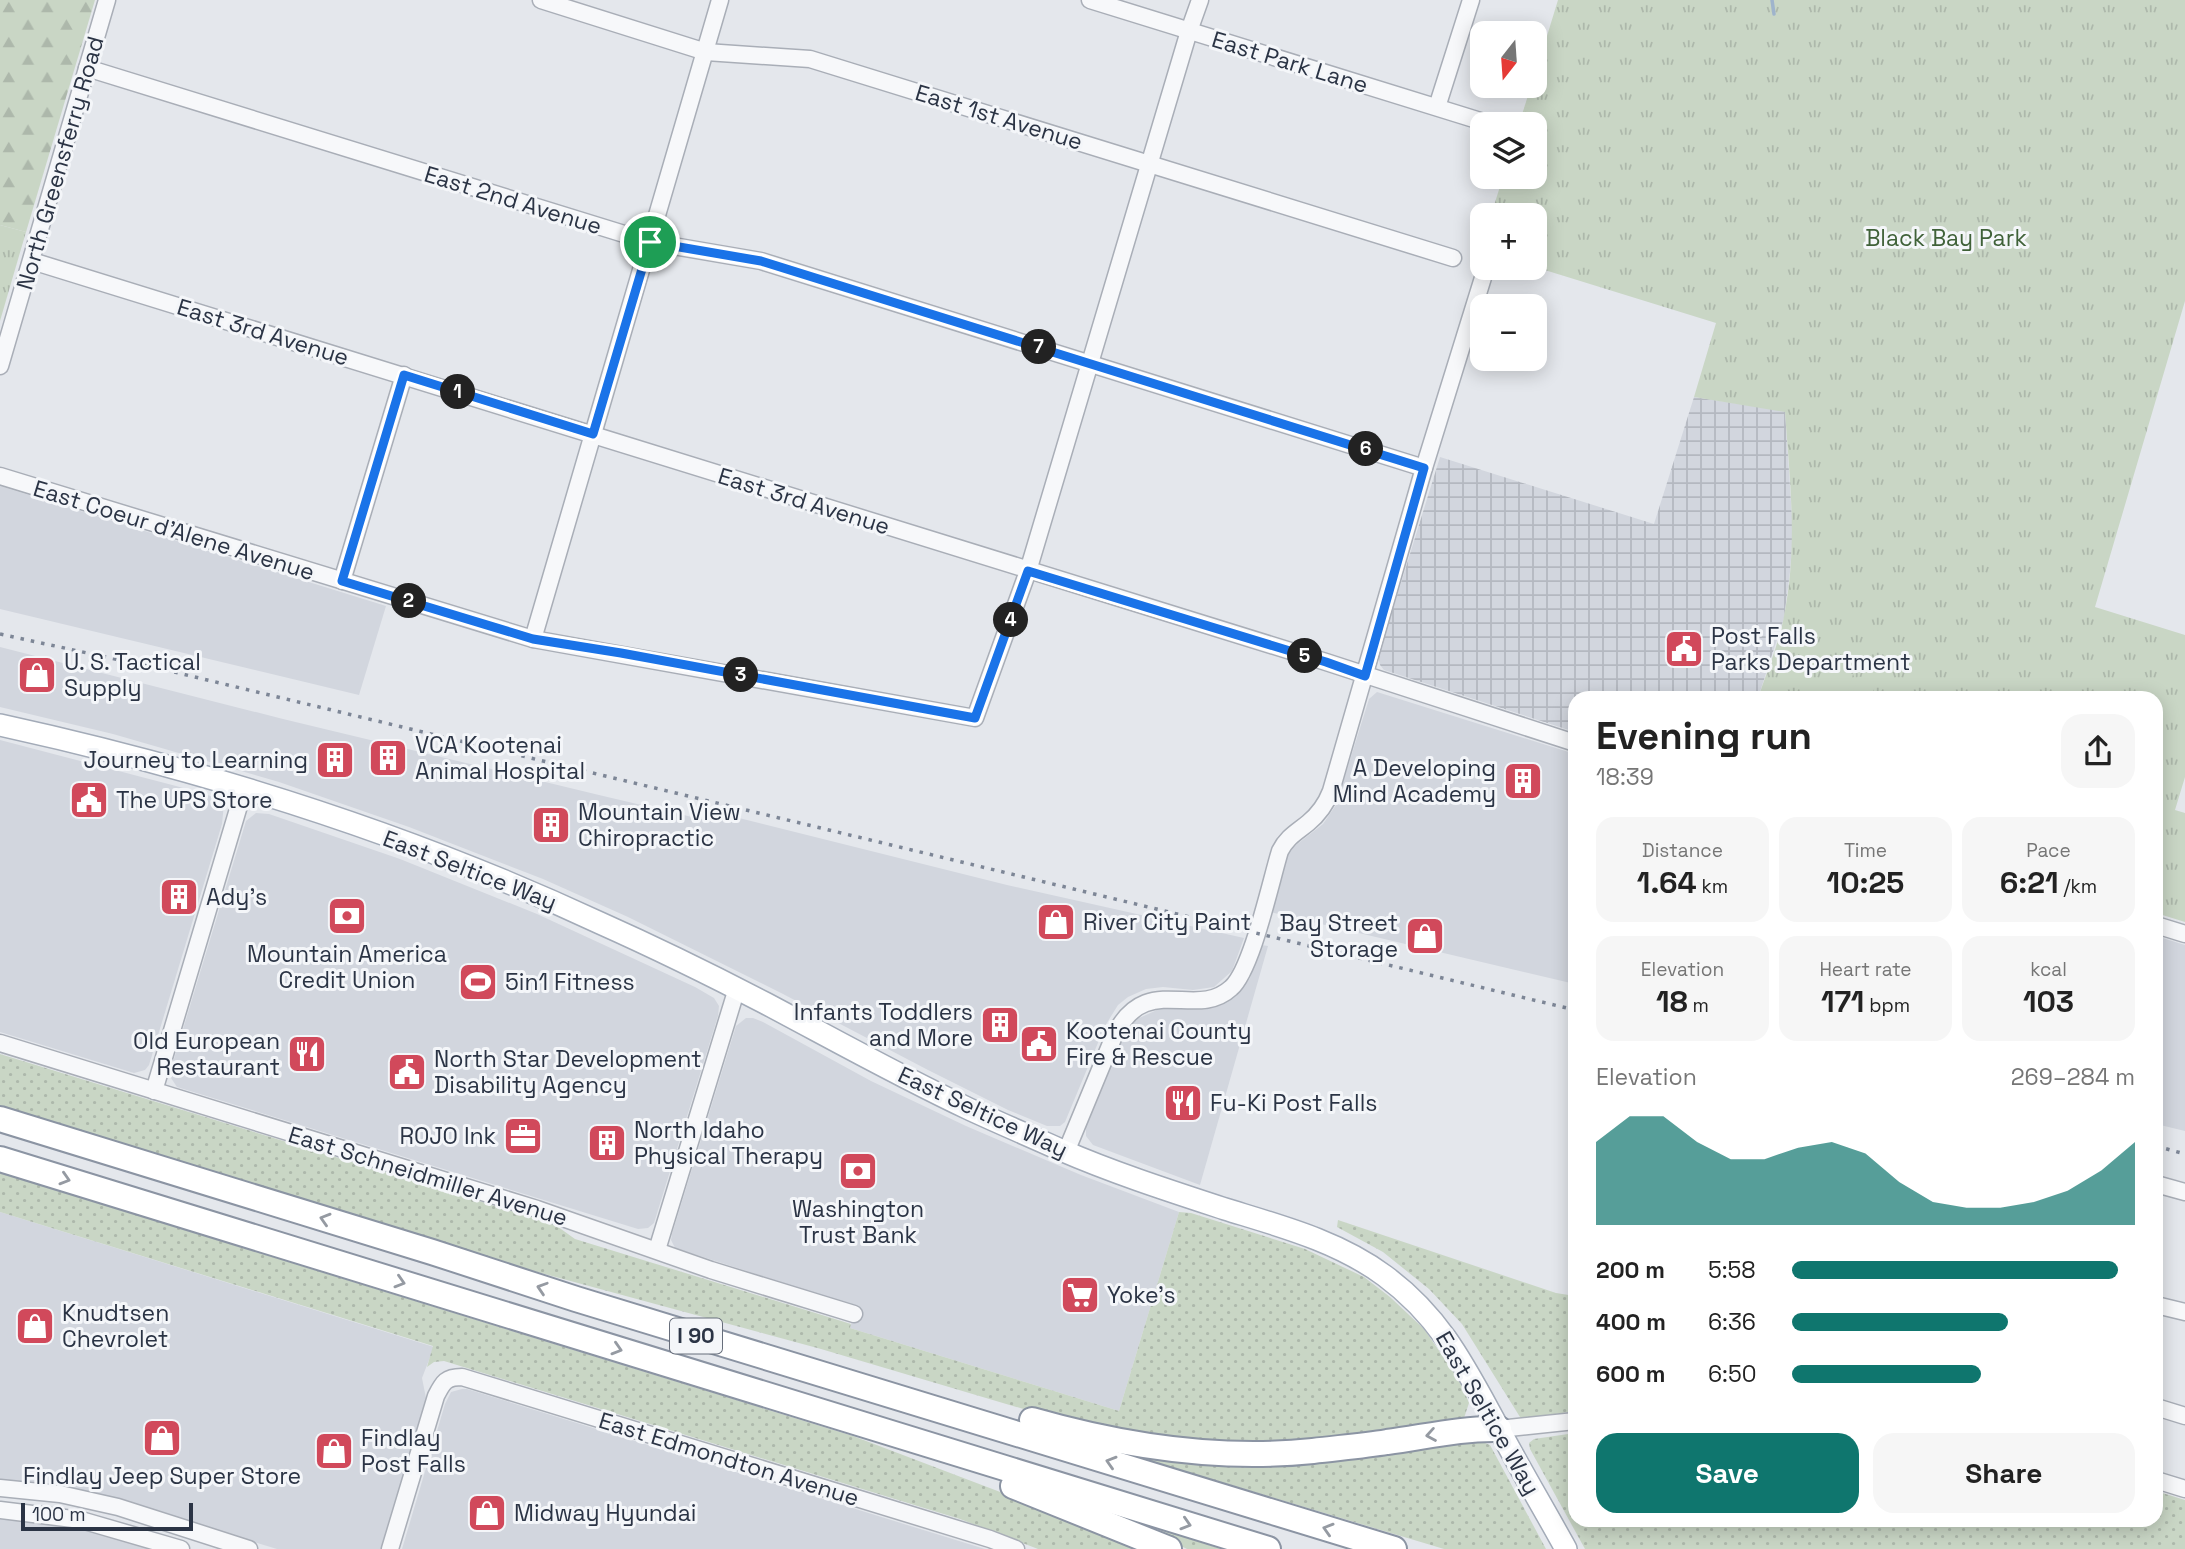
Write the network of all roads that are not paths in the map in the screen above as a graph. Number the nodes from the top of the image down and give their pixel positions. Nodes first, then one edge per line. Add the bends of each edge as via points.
1 (107, 0) edge
2 (541, 0) edge
3 (720, 0) edge
4 (1090, 0) edge
5 (1200, 0) edge
6 (1471, 0) edge
7 (1189, 31) junction
8 (706, 52) junction
9 (87, 68) junction
10 (1437, 107) junction
11 (1470, 118) edge
12 (1149, 163) junction
13 (650, 242) junction
14 (1453, 258) dead end
15 (32, 261) junction
16 (1482, 280) edge
17 (1090, 363) junction
18 (0, 366) edge
19 (404, 375) junction
20 (593, 434) junction
21 (1424, 468) junction
22 (0, 476) edge
23 (1028, 571) junction
24 (342, 581) junction
25 (533, 639) junction
26 (1365, 676) junction
27 (0, 725) edge
28 (1568, 741) edge
29 (244, 789) junction
30 (2163, 927) edge
31 (2185, 933) edge
32 (737, 988) junction
33 (0, 1043) edge
34 (154, 1091) junction
35 (0, 1119) edge
36 (1066, 1152) junction
37 (0, 1159) edge
38 (2163, 1186) edge
39 (2185, 1192) edge
40 (657, 1250) junction
41 (576, 1299) junction
42 (2163, 1307) edge
43 (2185, 1312) edge
44 (854, 1314) dead end
45 (2163, 1409) edge
46 (823, 1412) junction
47 (2185, 1416) edge
48 (1568, 1422) edge
49 (1499, 1429) junction
50 (2163, 1482) edge
51 (0, 1488) edge
52 (2185, 1489) edge
53 (0, 1510) edge
54 (1562, 1542) edge
55 (181, 1549) edge
56 (248, 1549) edge
57 (390, 1549) edge
58 (1016, 1549) edge
59 (1169, 1549) edge
60 (1268, 1549) edge
61 (1394, 1549) edge

1 - 9 street, North Greensferry Road
2 - 8 street, East 1st Avenue
3 - 8 street
4 - 7 street, East Park Lane
5 - 7 street
6 - 10 street
7 - 10 street, East Park Lane
7 - 12 street
8 - 12 street, East 1st Avenue via 810,59
8 - 13 street
9 - 13 street, East 2nd Avenue
9 - 15 street, North Greensferry Road
10 - 11 street, East Park Lane
12 - 14 street, East 1st Avenue
12 - 17 street
13 - 17 street, East 2nd Avenue via 761,261
13 - 20 street
15 - 18 street, North Greensferry Road
15 - 19 street, East 3rd Avenue
16 - 21 street
17 - 21 street, East 2nd Avenue
17 - 23 street
19 - 20 street, East 3rd Avenue
19 - 24 street
20 - 23 street, East 3rd Avenue
20 - 25 street
21 - 26 street
22 - 24 street, East Coeur d'Alene Avenue
23 - 25 street, East Coeur d'Alene Avenue via 975,718
23 - 26 street, East 3rd Avenue
24 - 25 street, East Coeur d'Alene Avenue
26 - 28 street, East 3rd Avenue
26 - 36 street via 1331,791 1317,815 1280,850 1239,979 1210,999 1157,1000 1129,1014 1114,1036
27 - 29 main road, East Seltice Way
29 - 32 main road, East Seltice Way via 505,882
29 - 34 street
30 - 31 street
32 - 36 main road, East Seltice Way via 929,1089
32 - 40 street
33 - 34 street, East Schneidmiller Avenue
34 - 40 street, East Schneidmiller Avenue
41 -> 35 highway, I 90
36 - 49 main road, East Seltice Way via 1290,1229 1366,1263 1412,1299 1443,1333
37 -> 46 highway, I 90
38 - 39 street
40 - 44 street, East Schneidmiller Avenue
49 -> 41 highway via 1280,1453 1146,1446 1069,1431 781,1349
61 -> 41 highway, I 90
42 - 43 street
45 - 47 street
46 - 59 highway
46 -> 60 highway, I 90
48 - 49 street
49 - 54 main road, East Seltice Way
50 - 52 street
51 - 56 street via 96,1501
53 - 55 street via 81,1520
57 - 58 street, East Edmondton Avenue via 436,1396 449,1377 462,1377

